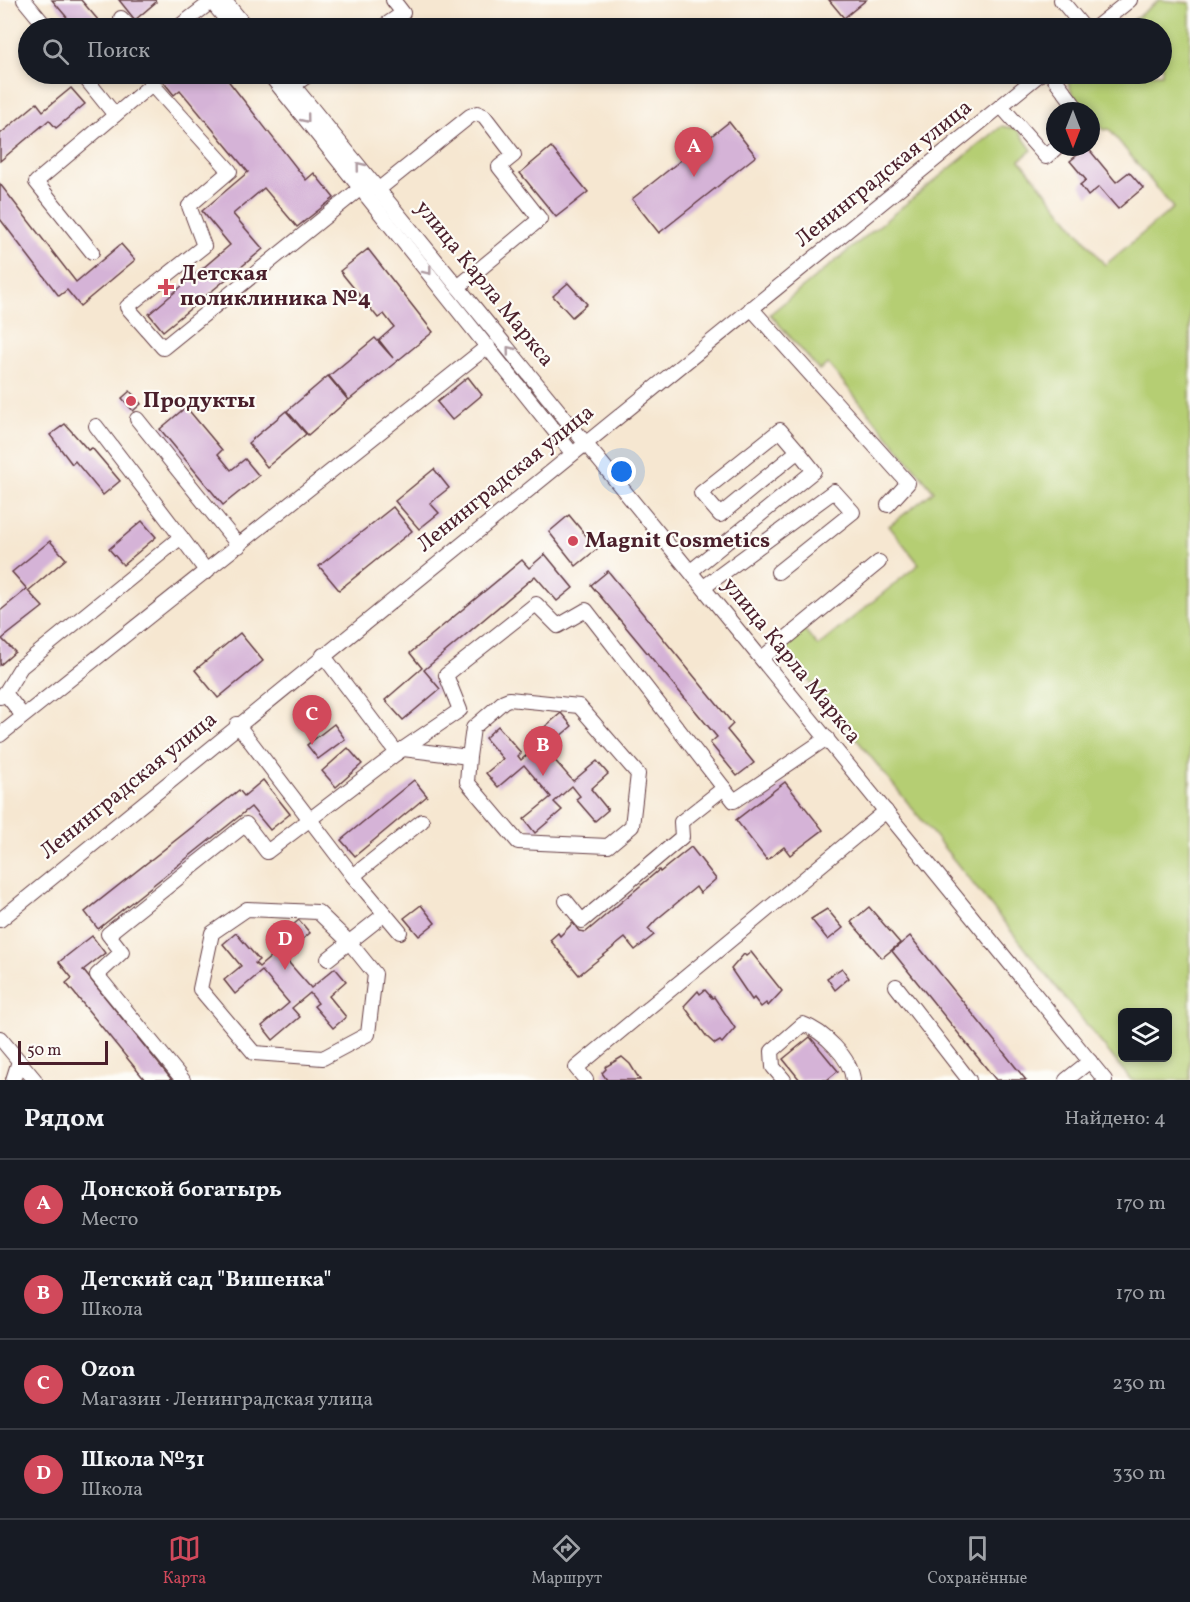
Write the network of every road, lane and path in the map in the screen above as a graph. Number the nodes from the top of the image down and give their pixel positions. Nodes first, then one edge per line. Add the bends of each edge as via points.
1 (24, 0) edge
2 (215, 0) edge
3 (393, 0) edge
4 (1060, 0) edge
5 (1122, 2) edge
6 (39, 18) edge
7 (191, 18) edge
8 (227, 18) edge
9 (236, 18) edge
10 (396, 18) edge
11 (1075, 18) edge
12 (1104, 18) edge
13 (90, 84) edge
14 (277, 84) edge
15 (297, 84) edge
16 (1026, 84) edge
17 (1026, 84) edge
18 (1059, 84) edge
19 (294, 86) joint
20 (1072, 102) edge
21 (1001, 106) junction
22 (115, 116) junction
23 (1047, 156) edge
24 (362, 187) junction
25 (379, 189) junction
26 (92, 252) dead end
27 (458, 286) junction
28 (751, 308) junction
29 (488, 346) junction
30 (137, 419) dead end
31 (96, 426) dead end
32 (585, 441) junction
33 (798, 451) junction
34 (572, 452) junction
35 (888, 505) dead end
36 (180, 537) junction
37 (239, 546) junction
38 (879, 562) dead end
39 (691, 571) junction
40 (207, 572) junction
41 (778, 572) dead end
42 (704, 587) junction
43 (323, 655) junction
44 (762, 658) junction
45 (3, 695) edge
46 (23, 716) junction
47 (237, 724) junction
48 (0, 735) edge
49 (827, 738) junction
50 (400, 751) junction
51 (468, 757) junction
52 (724, 788) junction
53 (886, 811) junction
54 (311, 818) junction
55 (422, 821) dead end
56 (352, 876) junction
57 (566, 901) dead end
58 (0, 913) edge
59 (385, 914) junction
60 (0, 920) edge
61 (400, 932) dead end
62 (350, 944) junction
63 (328, 959) dead end
64 (897, 986) dead end
65 (0, 1038) edge
66 (19, 1061) junction
67 (1090, 1061) junction
68 (13, 1080) edge
69 (35, 1080) edge
70 (183, 1080) edge
71 (586, 1080) edge
72 (784, 1080) edge
73 (853, 1080) edge
74 (969, 1080) edge
75 (1066, 1080) edge
76 (1105, 1080) edge

1 - 6 street
2 - 7 street
2 - 8 street
2 - 9 street
3 - 10 street via 403,13
4 - 11 street
5 - 12 street
13 - 22 street
14 -> 24 street, улица Карла Маркса
15 - 19 street
16 - 21 street, Ленинградская улица
17 - 32 street
18 - 20 street
25 -> 19 street, улица Карла Маркса
21 - 23 street
21 - 28 street, Ленинградская улица
22 - 24 street via 152,84 230,171 189,206 204,246 127,307 163,348
22 - 26 street via 36,182
24 -> 29 street, улица Карла Маркса
25 - 27 street, улица Карла Маркса
25 - 27 street via 470,116 484,116 514,155 499,167 540,219
32 -> 27 street, улица Карла Маркса
28 - 32 street, Ленинградская улица
28 - 35 street via 908,483
29 - 34 street, улица Карла Маркса
29 - 37 street
30 - 37 street
31 - 36 street
32 - 34 street, Ленинградская улица
32 - 39 street, улица Карла Маркса
33 - 33 street via 720,515 701,493 780,430
33 - 39 street via 814,471
34 - 43 street, Ленинградская улица
34 - 47 street
36 - 40 street
36 - 45 street via 21,666
37 - 40 street
38 - 44 street
39 - 42 street, улица Карла Маркса
40 - 46 street
41 - 42 street via 853,512 834,491
42 - 44 street, улица Карла Маркса
43 - 47 street, Ленинградская улица
43 - 50 street
44 - 49 street, улица Карла Маркса
45 - 46 street
46 - 48 street
47 - 54 street
47 - 58 street
47 - 60 street, Ленинградская улица
49 - 52 street via 734,801
49 - 53 street, улица Карла Маркса
50 - 51 street
50 - 52 street via 460,710 446,675 536,604 558,626 586,610
50 - 54 street
51 - 51 street via 473,729 504,701 579,706 638,774 632,826 608,846 518,842 467,782
52 - 57 street via 681,822 682,837 582,921
53 - 67 street, улица Карла Маркса
53 - 71 street via 576,1068
54 - 56 street
54 - 70 street via 267,852 246,824 108,934 122,952 97,975
55 - 56 street
56 - 59 street
59 - 61 street
59 - 62 street
62 - 62 street via 318,912 247,909 212,933 200,989 254,1053 324,1058 368,1034 375,974
62 - 63 street
64 - 74 street
65 - 66 street
66 - 68 street
66 - 69 street
67 - 75 street
67 - 76 street, улица Карла Маркса
72 - 73 street via 773,1067 772,1050 803,1024 819,1029 852,1069

